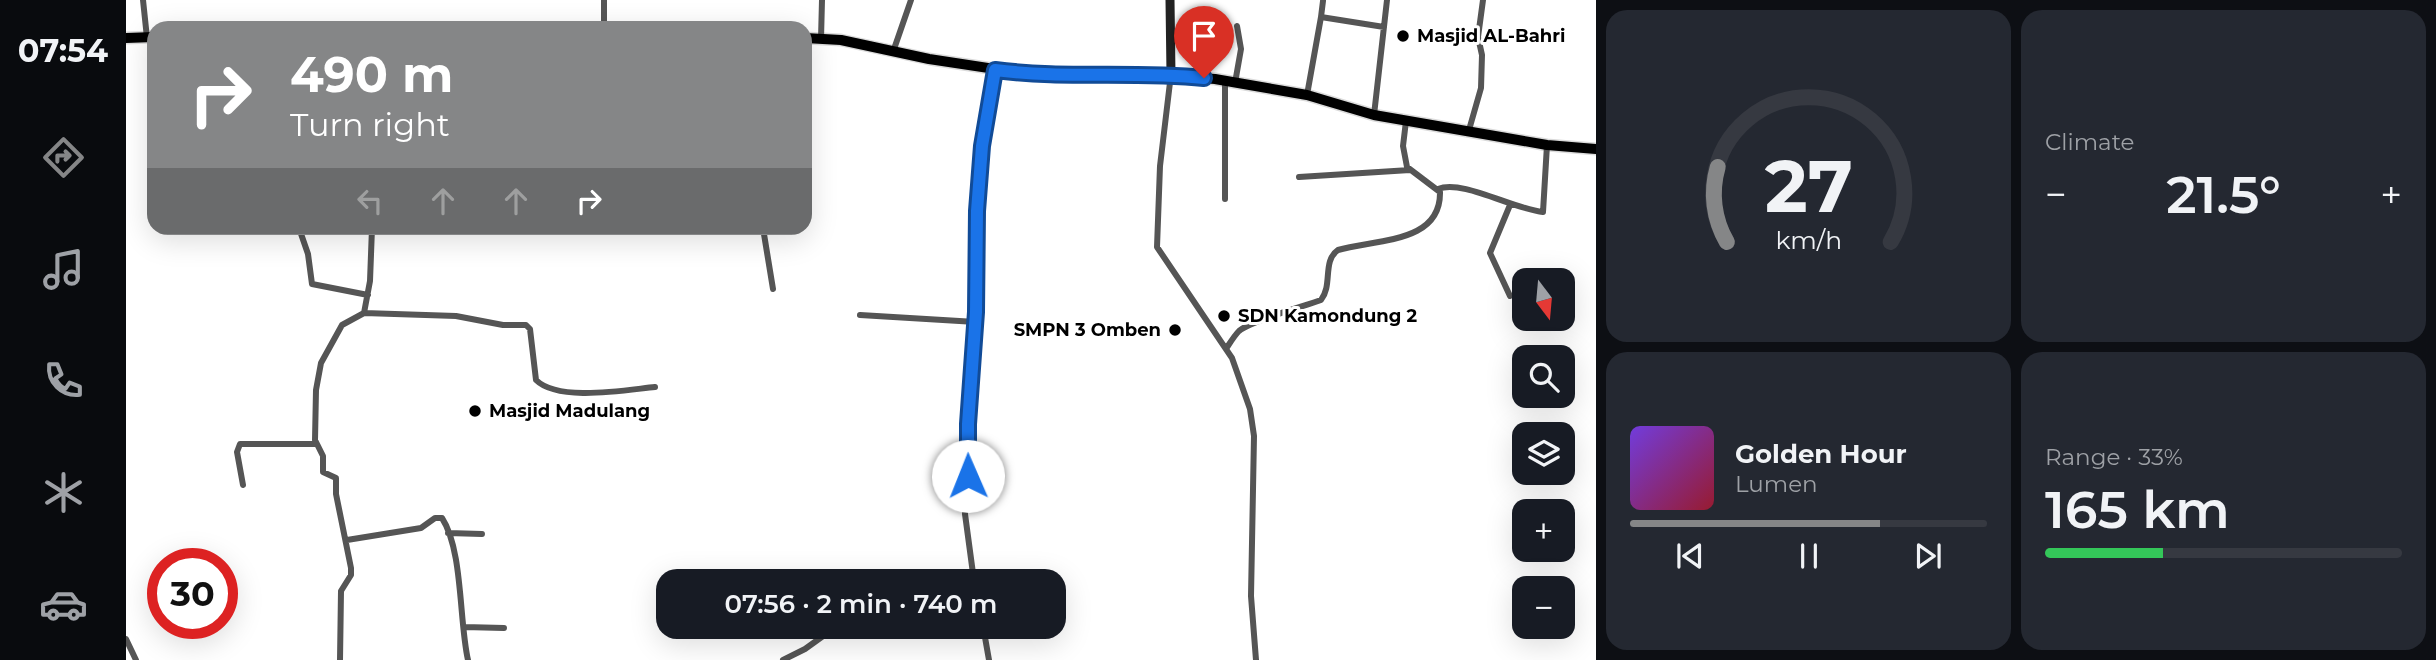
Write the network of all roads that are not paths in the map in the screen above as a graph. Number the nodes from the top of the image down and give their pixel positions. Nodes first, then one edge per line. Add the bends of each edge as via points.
1 (143, 0) edge
2 (604, 0) edge
3 (822, 0) edge
4 (911, 0) edge
5 (1170, 0) edge
6 (1387, 0) edge
7 (1483, 0) edge
8 (1323, 1) edge
9 (1321, 18) junction
10 (604, 21) edge
11 (147, 22) edge
12 (1237, 26) dead end
13 (1384, 27) junction
14 (126, 38) edge
15 (147, 38) edge
16 (812, 38) edge
17 (821, 39) junction
18 (893, 52) junction
19 (995, 70) junction
20 (1171, 74) junction
21 (1230, 82) junction
22 (1307, 95) junction
23 (1374, 116) junction
24 (1406, 121) junction
25 (1469, 130) junction
26 (1547, 145) junction
27 (1596, 149) edge
28 (1410, 170) junction
29 (1299, 177) dead end
30 (1438, 189) junction
31 (1225, 199) dead end
32 (1510, 205) junction
33 (301, 235) edge
34 (372, 235) edge
35 (764, 235) edge
36 (773, 289) dead end
37 (368, 295) junction
38 (1510, 296) dead end
39 (365, 313) junction
40 (860, 315) dead end
41 (976, 321) junction
42 (1226, 349) junction
43 (655, 387) dead end
44 (316, 444) junction
45 (243, 485) dead end
46 (448, 533) junction
47 (482, 534) dead end
48 (347, 540) junction
49 (970, 569) edge
50 (464, 626) junction
51 (504, 628) dead end
52 (126, 639) edge
53 (819, 639) edge
54 (985, 639) edge
55 (136, 660) edge
56 (340, 660) edge
57 (468, 660) edge
58 (783, 660) edge
59 (989, 660) edge
60 (1256, 660) edge

1 - 11 street
2 - 10 street
3 - 17 street
4 - 18 street
5 - 20 street
6 - 13 street
7 - 25 street via 1478,37 1481,88
8 - 9 street
9 - 13 street
9 - 22 street
12 - 21 street via 1241,49
13 - 23 street
14 - 15 main road
16 - 17 main road
17 - 18 main road
18 - 19 main road
19 - 20 main road via 1048,75
19 - 41 street via 981,154 974,267
20 - 21 main road
20 - 42 street via 1160,166 1157,251
21 - 22 main road
21 - 31 street
22 - 23 main road
23 - 24 main road
24 - 25 main road
24 - 28 street via 1404,155
25 - 26 main road
26 - 27 main road
26 - 32 street via 1545,211
28 - 29 street
28 - 30 street
30 - 32 street via 1455,185
30 - 42 street via 1438,210 1426,228 1338,250 1329,262 1327,291 1321,300 1242,328
32 - 38 street via 1490,253
33 - 37 street via 312,284
34 - 37 street
35 - 36 street
37 - 39 street
39 - 43 street via 456,316 526,325 536,380 549,389 608,392
39 - 44 street via 342,325 321,363
40 - 41 street
41 - 49 street via 965,514
42 - 60 street via 1254,426 1251,596
44 - 45 street via 240,444 237,452
44 - 48 street via 323,456 323,472 335,478
46 - 47 street
46 - 48 street via 439,517 421,528
46 - 50 street
48 - 56 street via 351,575 341,591
50 - 51 street
50 - 57 street
52 - 55 street
53 - 58 street
54 - 59 street

